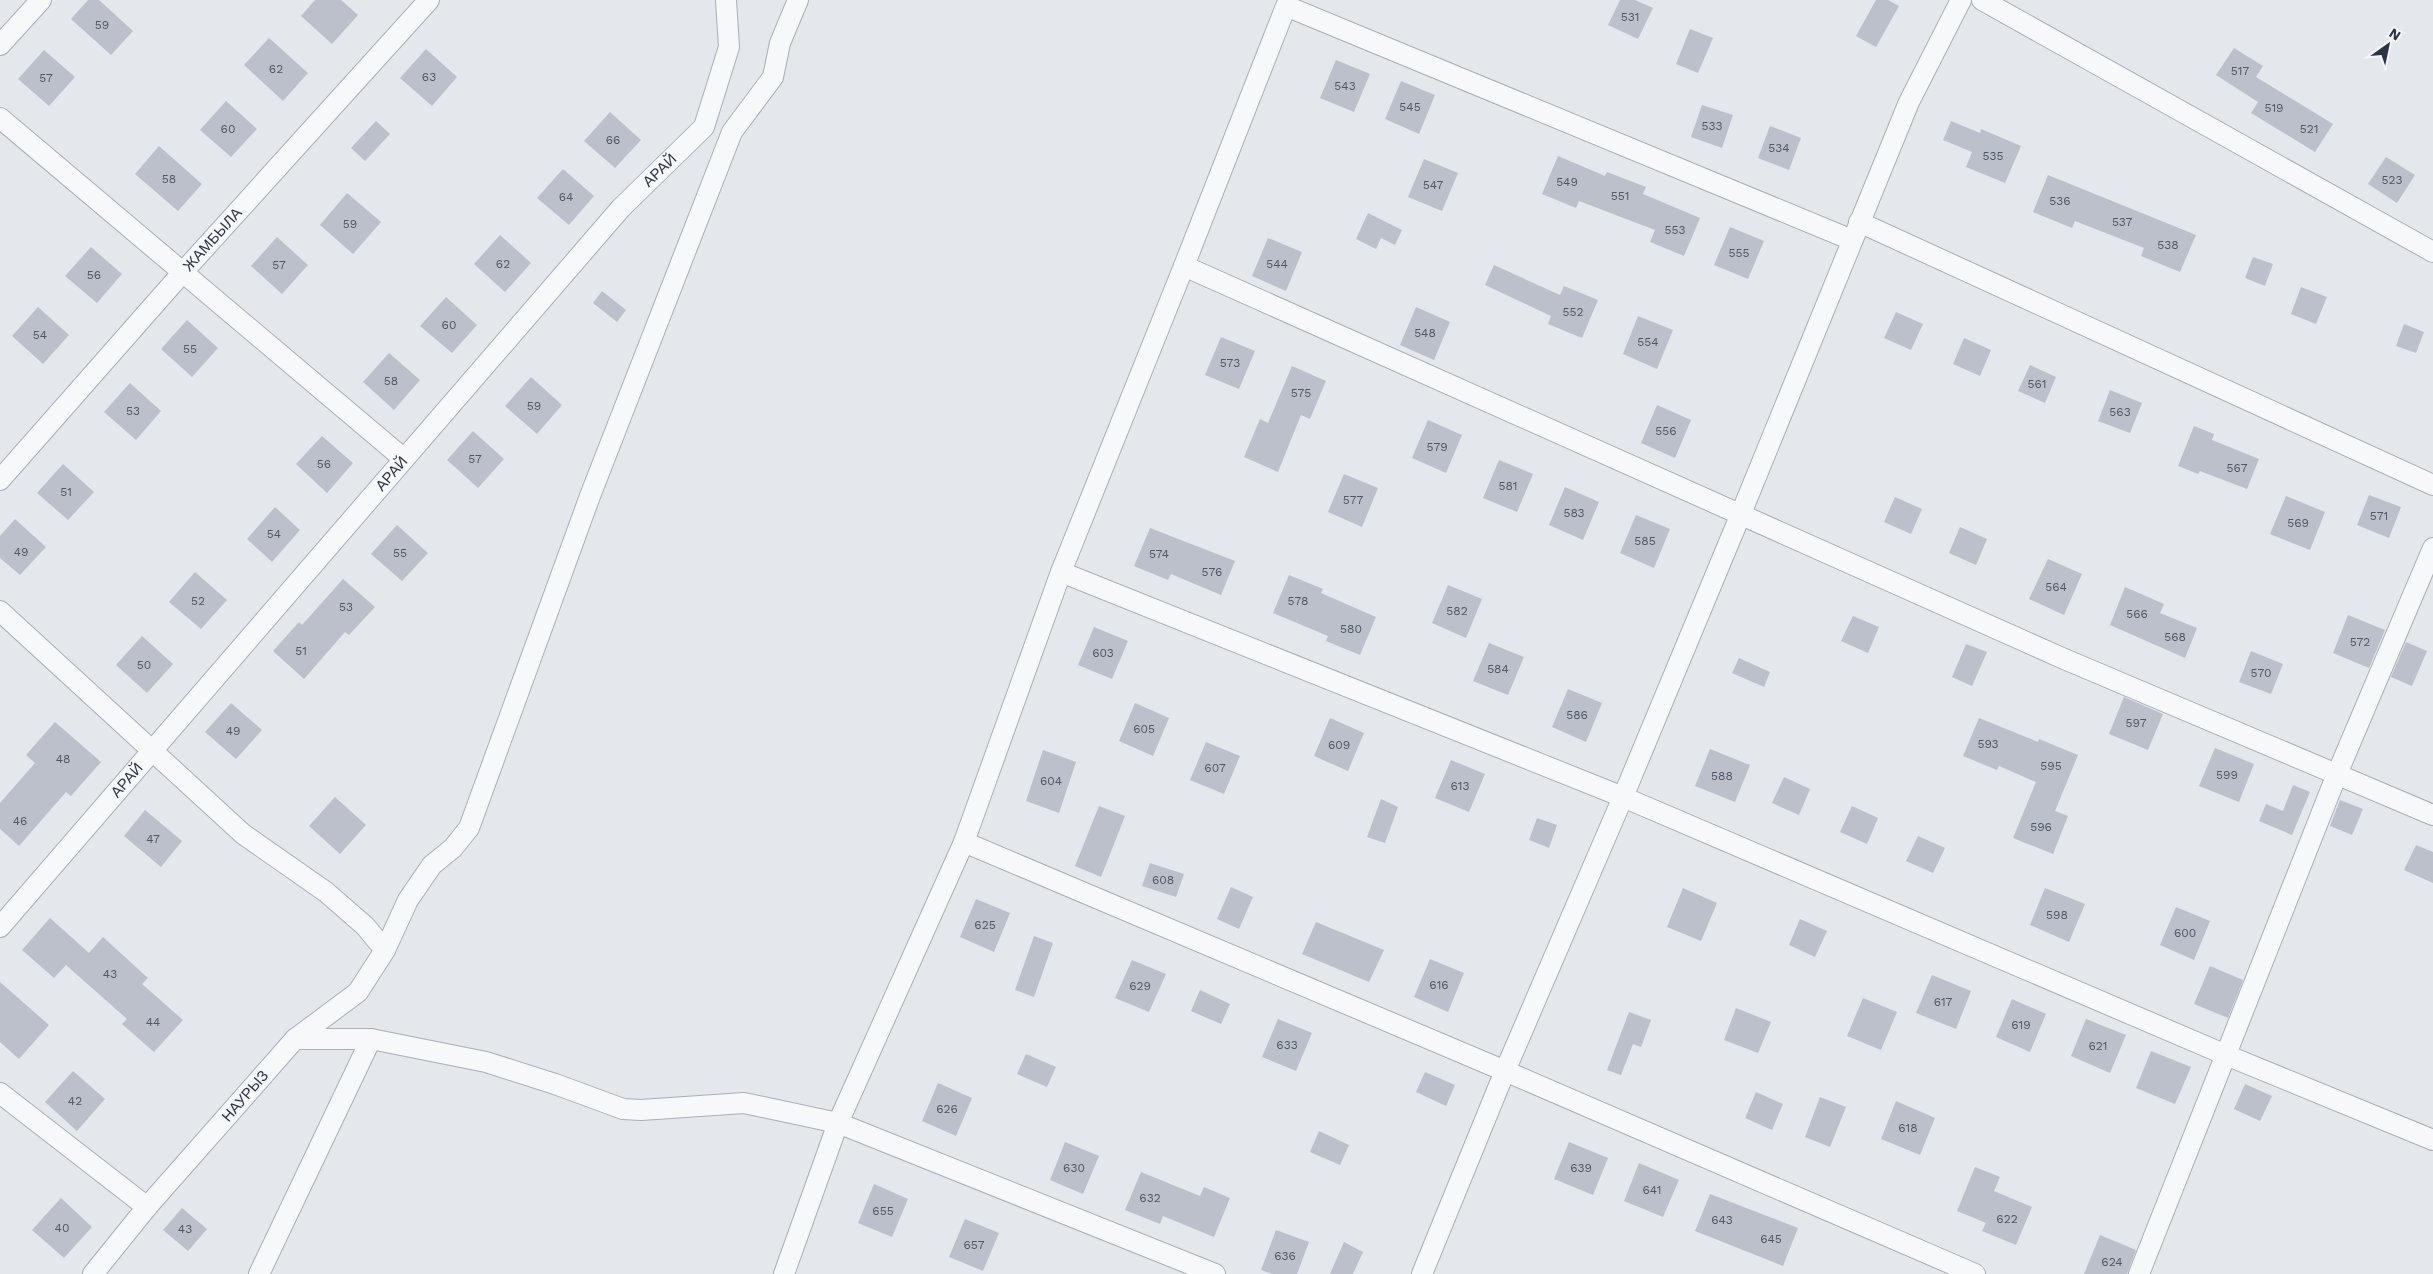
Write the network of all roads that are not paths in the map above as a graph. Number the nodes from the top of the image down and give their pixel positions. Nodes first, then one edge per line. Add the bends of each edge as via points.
1 (41, 0) edge
2 (429, 0) edge
3 (726, 0) edge
4 (798, 0) edge
5 (1961, 0) edge
6 (1982, 0) edge
7 (1287, 3) edge
8 (0, 45) edge
9 (0, 118) edge
10 (1855, 231) junction
11 (2433, 252) edge
12 (1184, 266) junction
13 (183, 272) junction
14 (404, 459) junction
15 (0, 480) edge
16 (2433, 485) edge
17 (1740, 516) junction
18 (2433, 548) edge
19 (1061, 572) junction
20 (0, 611) edge
21 (153, 749) junction
22 (2337, 774) junction
23 (1623, 797) junction
24 (2433, 815) edge
25 (964, 842) junction
26 (0, 927) edge
27 (385, 950) junction
28 (295, 1039) junction
29 (371, 1039) junction
30 (2226, 1055) junction
31 (1505, 1071) junction
32 (0, 1093) edge
33 (838, 1123) junction
34 (2433, 1140) edge
35 (147, 1207) junction
36 (93, 1274) edge
37 (259, 1274) edge
38 (784, 1274) edge
39 (1214, 1274) edge
40 (1422, 1274) edge
41 (1975, 1274) edge
42 (2139, 1274) edge

1 - 8 street
2 - 13 street, ЖАМБЫЛА
3 - 14 street, АРАЙ via 728,47 704,127 621,208
4 - 27 street, НАУРЫЗ via 780,42 772,77 732,132 590,496 469,828 453,848 432,865 408,900
5 - 10 street via 1909,102
6 - 11 street
7 - 10 street
7 - 12 street
9 - 13 street
10 - 16 street
10 - 17 street
12 - 17 street
12 - 19 street
13 - 14 street
13 - 15 street, ЖАМБЫЛА
14 - 21 street, АРАЙ
17 - 22 street via 2062,658
17 - 23 street
18 - 22 street
19 - 23 street
19 - 25 street
20 - 21 street
21 - 26 street, АРАЙ
21 - 27 street via 243,834 326,892 365,926
22 - 24 street
22 - 30 street
23 - 30 street
23 - 31 street
25 - 31 street
25 - 33 street
27 - 28 street, НАУРЫЗ via 358,992
28 - 29 street
28 - 35 street, НАУРЫЗ
29 - 33 street via 486,1062 623,1109 744,1103
29 - 37 street
30 - 34 street
30 - 42 street
31 - 40 street
31 - 41 street
32 - 35 street
33 - 38 street
33 - 39 street
35 - 36 street, НАУРЫЗ

